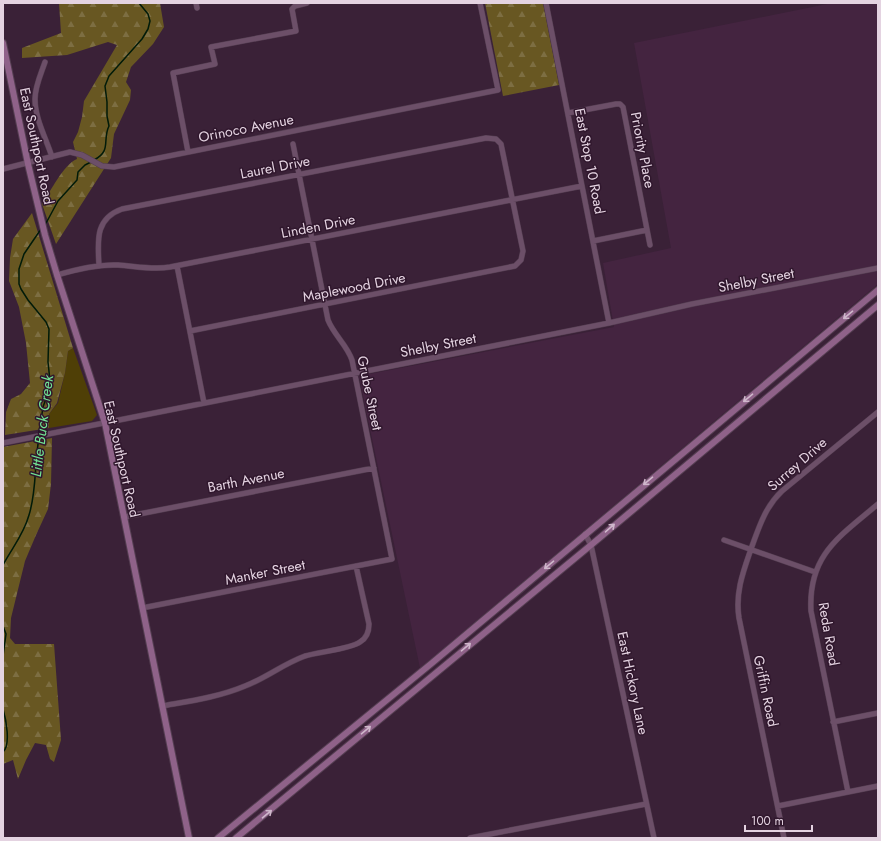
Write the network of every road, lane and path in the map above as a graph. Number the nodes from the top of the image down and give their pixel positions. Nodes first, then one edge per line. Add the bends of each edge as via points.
1 (307, 3) edge
2 (480, 3) edge
3 (546, 3) edge
4 (3, 43) edge
5 (45, 62) dead end
6 (568, 113) junction
7 (293, 144) dead end
8 (188, 152) junction
9 (52, 157) junction
10 (28, 164) junction
11 (3, 169) edge
12 (300, 174) junction
13 (582, 186) junction
14 (513, 200) junction
15 (647, 230) junction
16 (312, 239) junction
17 (593, 241) junction
18 (650, 245) dead end
19 (99, 266) junction
20 (177, 266) junction
21 (878, 268) edge
22 (57, 275) junction
23 (878, 290) edge
24 (878, 304) edge
25 (325, 305) junction
26 (609, 323) junction
27 (190, 331) junction
28 (354, 374) junction
29 (204, 403) junction
30 (878, 412) edge
31 (104, 423) junction
32 (3, 442) edge
33 (374, 468) junction
34 (878, 504) edge
35 (124, 517) junction
36 (585, 534) junction
37 (724, 540) dead end
38 (591, 545) junction
39 (751, 550) junction
40 (392, 559) joint
41 (356, 566) junction
42 (815, 572) junction
43 (142, 608) junction
44 (162, 706) junction
45 (878, 713) edge
46 (833, 722) junction
47 (878, 786) edge
48 (848, 792) junction
49 (646, 804) junction
50 (778, 806) junction
51 (189, 838) edge
52 (218, 838) edge
53 (236, 838) edge
54 (470, 838) edge
55 (654, 838) edge
56 (784, 838) edge

1 - 8 street via 292,9 296,31 211,47 215,64 173,73
2 - 8 street, Orinoco Avenue via 498,90
3 - 6 street, East Stop 10 Road
4 - 10 main road, East Southport Road
5 - 9 street via 35,100 39,122
6 - 13 street, East Stop 10 Road
6 - 15 street, Priority Place via 616,104 623,107
7 - 12 street, Grube Street
8 - 9 street, Orinoco Avenue via 114,167 106,167 82,155 69,152
9 - 10 street, Orinoco Avenue
10 - 11 street, Orinoco Avenue
10 - 22 main road, East Southport Road
12 - 14 street, Laurel Drive via 492,138 502,147
12 - 16 street, Grube Street
12 - 19 street, Laurel Drive via 118,211 106,219 99,233
13 - 14 street, Linden Drive
13 - 17 street, East Stop 10 Road
14 - 16 street, Linden Drive
14 - 25 street, Maplewood Drive via 523,251 520,262 512,268
15 - 17 street
15 - 18 street, Priority Place
16 - 20 street, Linden Drive
16 - 25 street, Grube Street
17 - 26 street, East Stop 10 Road
19 - 20 street, Linden Drive via 155,269
19 - 22 street, Linden Drive
20 - 27 street
21 - 26 street, Shelby Street
22 - 31 main road, East Southport Road
23 -> 36 main road
38 -> 24 main road
25 - 27 street, Maplewood Drive
25 - 28 street, Grube Street via 331,326 350,354
26 - 28 street, Shelby Street
27 - 29 street
28 - 29 street, Shelby Street
28 - 33 street, Grube Street
29 - 31 street, Shelby Street
30 - 39 street, Surrey Drive via 776,497 762,518
31 - 32 street, Shelby Street
31 - 35 main road, East Southport Road
33 - 35 street, Barth Avenue
33 - 40 street, Grube Street
34 - 42 street, Reda Road via 834,542
35 - 43 main road, East Southport Road
36 - 38 street, East Hickory Lane
36 -> 52 main road
37 - 39 street
38 - 49 street, East Hickory Lane
53 -> 38 main road
39 - 42 street
39 - 50 street, Griffin Road via 739,585 738,614
40 - 41 street, Manker Street
41 - 43 street, Manker Street
41 - 44 street via 369,624 366,636 360,642 300,658 236,690
42 - 46 street, Reda Road via 811,612
43 - 44 main road, East Southport Road
44 - 51 main road, East Southport Road
45 - 46 street
46 - 48 street, Reda Road
47 - 48 street
48 - 50 street
49 - 54 street
49 - 55 street, East Hickory Lane
50 - 56 street, Griffin Road

